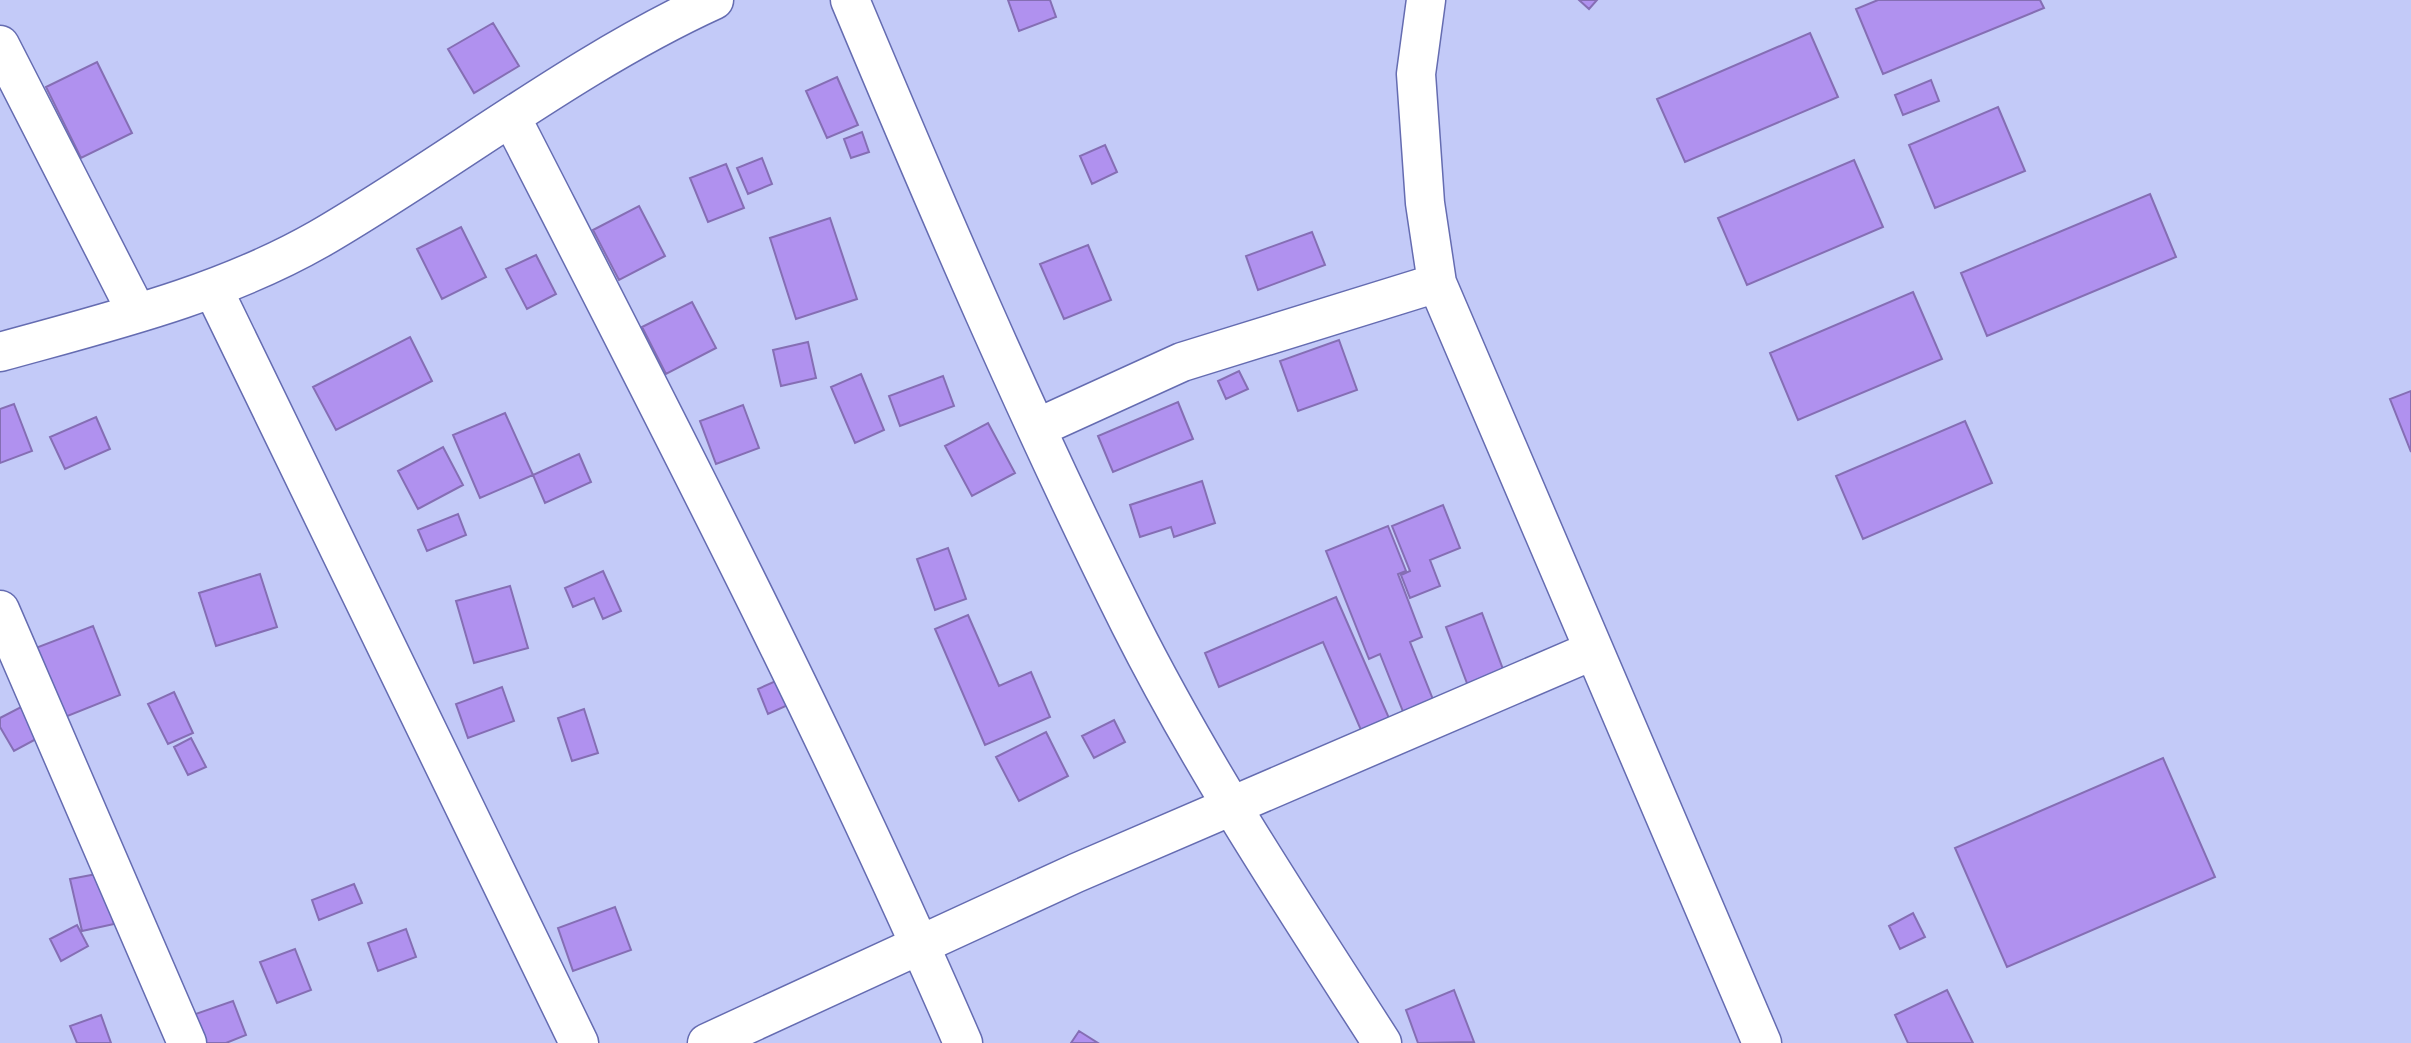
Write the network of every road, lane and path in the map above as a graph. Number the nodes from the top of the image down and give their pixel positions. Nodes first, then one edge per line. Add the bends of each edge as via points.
1 (714, 0) edge
2 (850, 0) edge
3 (1426, 0) edge
4 (0, 45) edge
5 (512, 119) junction
6 (1437, 283) junction
7 (213, 289) junction
8 (137, 313) junction
9 (0, 352) edge
10 (1037, 428) junction
11 (0, 610) edge
12 (1594, 650) junction
13 (1232, 805) junction
14 (921, 945) junction
15 (187, 1043) edge
16 (579, 1043) edge
17 (707, 1043) edge
18 (963, 1043) edge
19 (1382, 1043) edge
20 (1762, 1043) edge

1 - 5 street via 586,71
2 - 10 street via 963,271
3 - 6 street via 1416,74 1425,203
4 - 8 street
5 - 7 street via 317,240
5 - 14 street via 725,537
6 - 10 street via 1182,362
6 - 12 street
7 - 8 street
7 - 16 street
8 - 9 street
10 - 13 street via 1131,626
11 - 15 street
12 - 13 street
12 - 20 street
13 - 14 street
13 - 19 street
14 - 17 street
14 - 18 street

